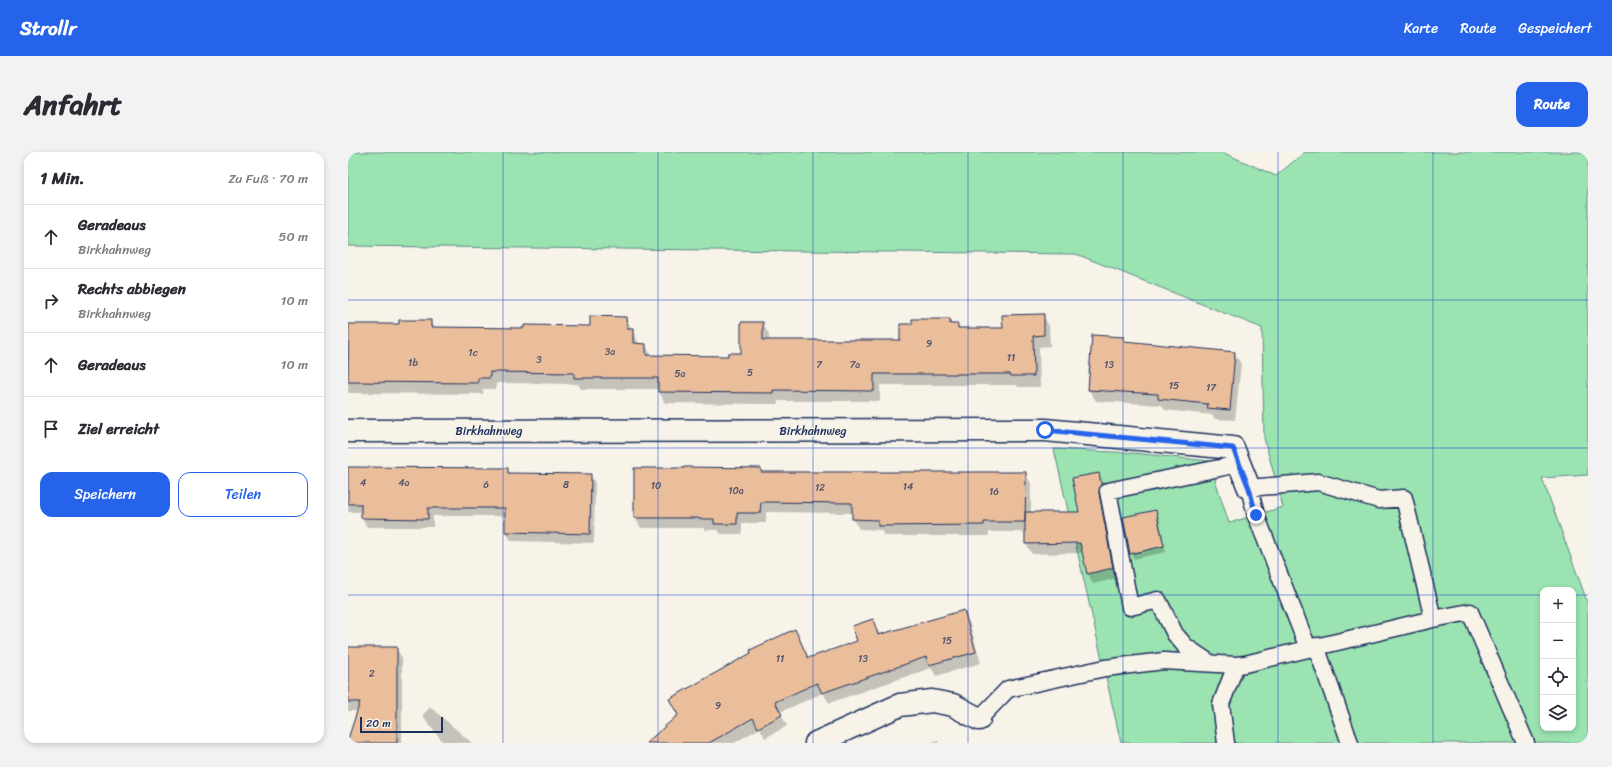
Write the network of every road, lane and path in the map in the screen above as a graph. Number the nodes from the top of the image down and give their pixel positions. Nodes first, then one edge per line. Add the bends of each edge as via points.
1 (348, 431) edge
2 (1239, 464) junction
3 (1249, 488) junction
4 (1433, 619) junction
5 (1312, 647) junction
6 (1210, 664) junction
7 (1236, 665) junction
8 (979, 719) joint
9 (816, 743) edge
10 (1226, 743) edge
11 (1350, 743) edge
12 (1526, 743) edge

1 - 2 street, Birkhahnweg via 1045,430 1233,448
2 - 3 street, Birkhahnweg
2 - 6 lane via 1108,491 1130,607 1158,600 1186,647
3 - 4 lane via 1318,482 1379,500 1404,498
3 - 5 lane via 1256,515
4 - 5 lane
4 - 12 lane via 1470,612
5 - 7 lane
5 - 11 lane
6 - 7 lane
6 - 8 lane via 1164,661 1112,667 1008,689
7 - 10 lane via 1221,704
8 - 9 street via 953,705 932,701 900,705

